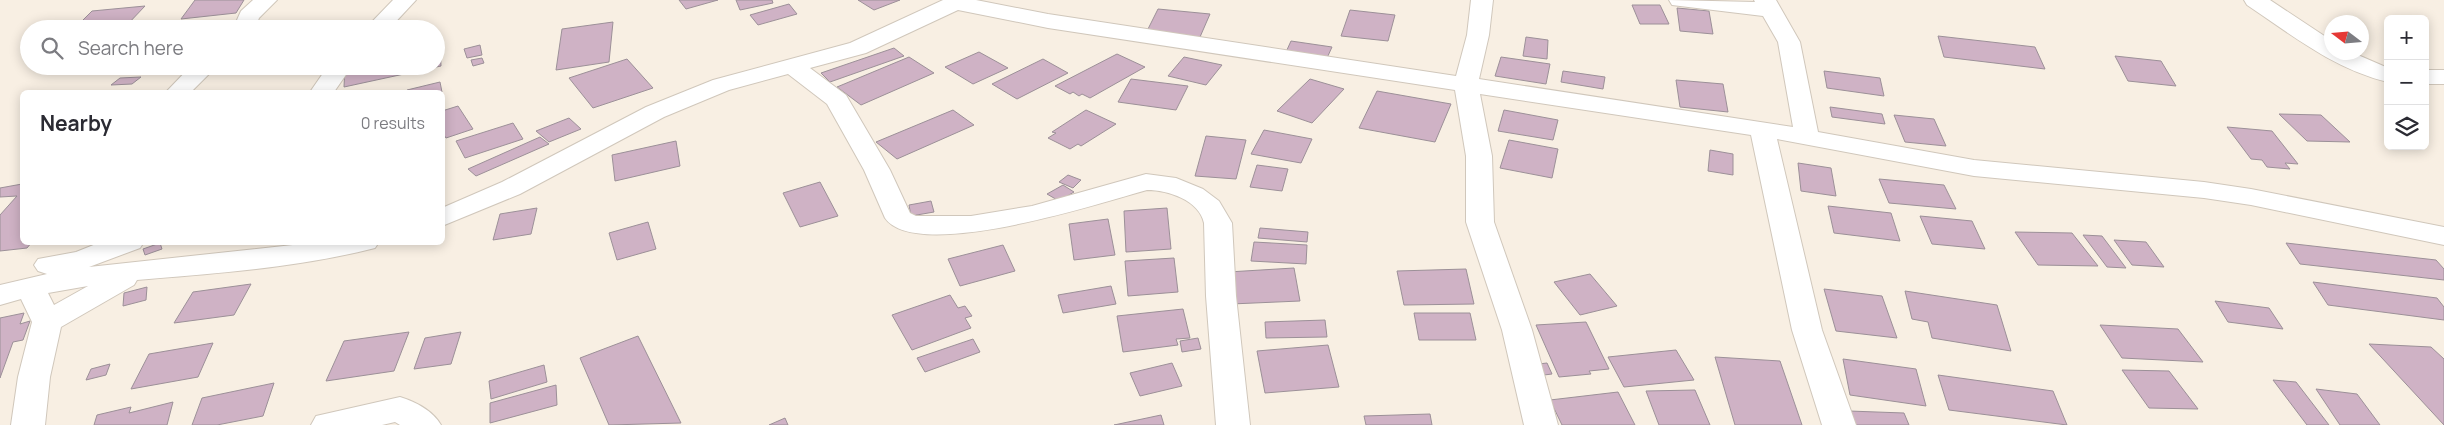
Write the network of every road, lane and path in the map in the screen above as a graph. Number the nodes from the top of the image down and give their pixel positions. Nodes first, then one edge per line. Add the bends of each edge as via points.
1 (266, 0) edge
2 (405, 0) edge
3 (1482, 0) edge
4 (1680, 0) edge
5 (2255, 0) edge
6 (960, 2) edge
7 (1768, 5) edge
8 (247, 20) edge
9 (385, 20) edge
10 (2324, 47) edge
11 (2348, 60) edge
12 (793, 67) junction
13 (2384, 74) edge
14 (196, 75) edge
15 (334, 75) edge
16 (2429, 77) edge
17 (2444, 77) edge
18 (1466, 85) junction
19 (180, 90) edge
20 (323, 90) edge
21 (1762, 129) junction
22 (1806, 138) junction
23 (445, 217) edge
24 (2444, 236) edge
25 (122, 245) edge
26 (335, 245) edge
27 (295, 249) edge
28 (45, 269) edge
29 (134, 272) junction
30 (0, 295) edge
31 (47, 322) junction
32 (28, 425) edge
33 (328, 425) edge
34 (424, 425) edge
35 (1233, 425) edge
36 (1541, 425) edge
37 (1839, 425) edge

1 - 8 street
2 - 9 street
3 - 18 street via 1478,35
4 - 7 street
5 - 10 street
6 - 12 street via 858,48
6 - 18 street via 1048,21
7 - 22 street via 1789,42
11 - 13 street
12 - 23 street via 721,85 655,112 511,188
12 - 35 street via 837,100 877,170 899,218 911,225 971,224 1035,214 1154,181 1189,191 1202,200 1217,220 1220,311
14 - 19 street
15 - 20 street
16 - 17 street
18 - 21 street
18 - 36 street via 1479,156 1480,222 1517,330
21 - 22 street
21 - 37 street via 1807,330
22 - 24 street via 1974,168 2252,197
25 - 28 street
26 - 27 street
27 - 29 street
28 - 29 street
28 - 30 street
28 - 31 street
29 - 31 street
31 - 32 street via 34,377
33 - 34 street via 400,409

